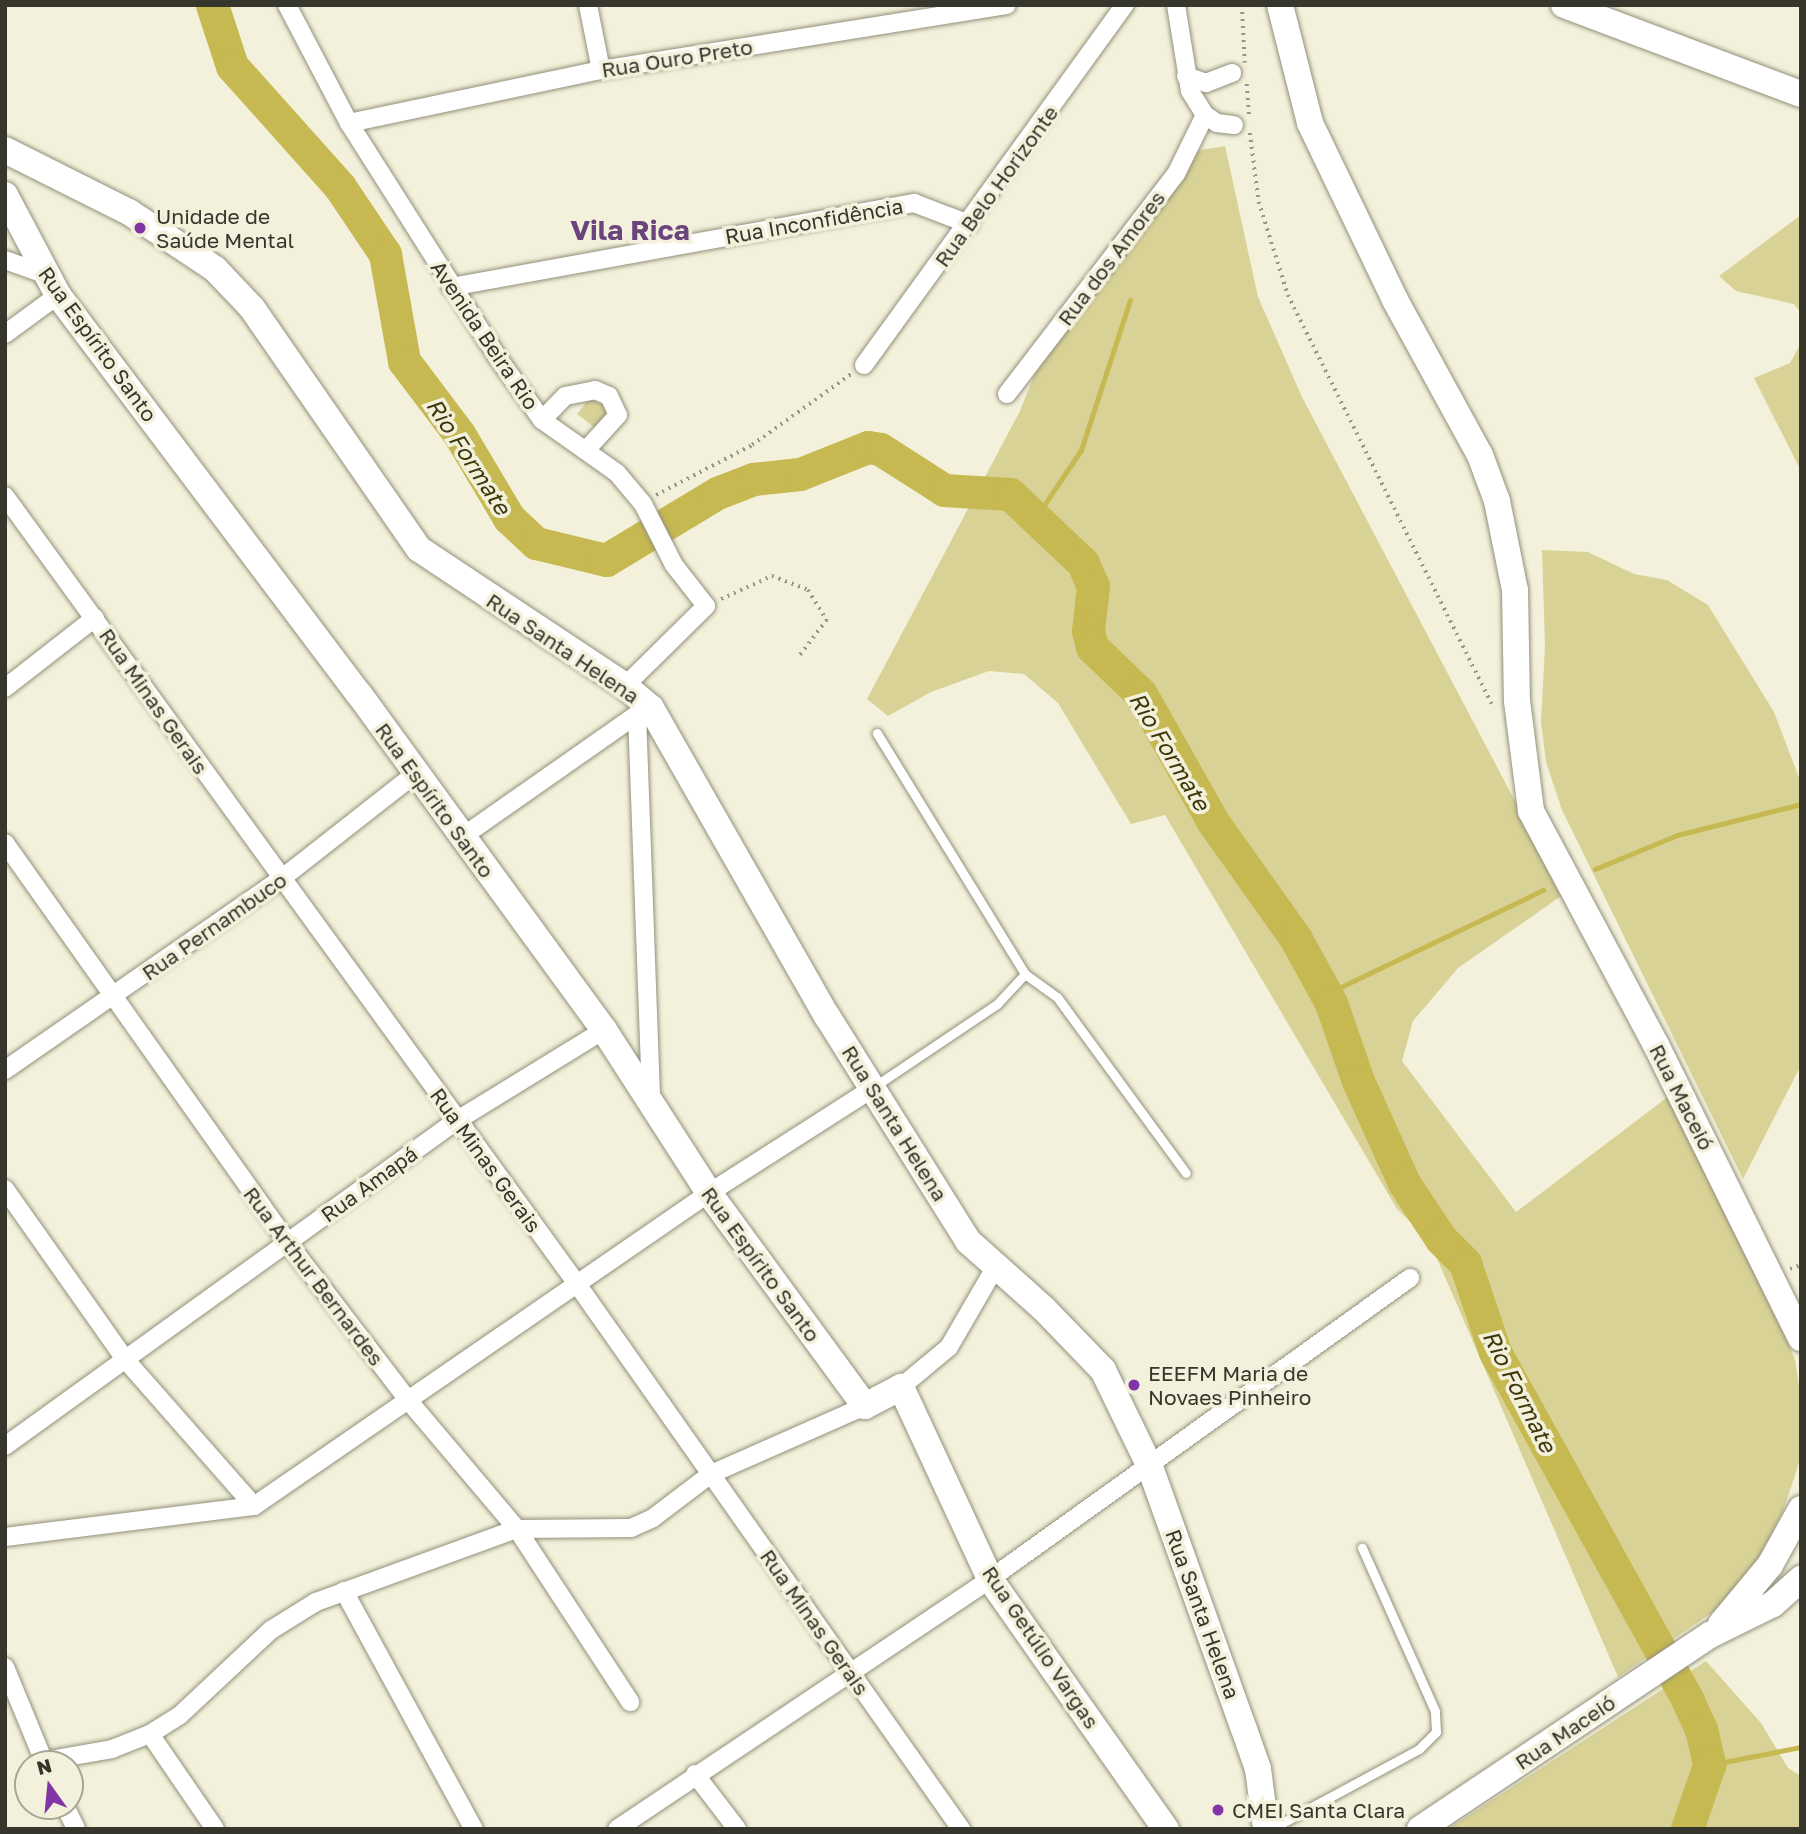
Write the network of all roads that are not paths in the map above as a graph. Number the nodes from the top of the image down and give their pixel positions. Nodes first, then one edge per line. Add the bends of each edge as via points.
1 (287, 5) edge
2 (588, 5) edge
3 (1007, 5) edge
4 (1125, 5) edge
5 (1176, 5) edge
6 (1564, 5) edge
7 (900, 14) edge
8 (1286, 14) edge
9 (601, 70) junction
10 (1231, 73) dead end
11 (1186, 76) junction
12 (1801, 94) edge
13 (1205, 115) junction
14 (349, 123) junction
15 (1234, 125) dead end
16 (7, 153) edge
17 (5, 195) edge
18 (969, 224) junction
19 (5, 260) edge
20 (51, 285) junction
21 (451, 287) junction
22 (5, 334) edge
23 (864, 365) road end
24 (1007, 394) dead end
25 (542, 420) junction
26 (586, 450) junction
27 (5, 496) edge
28 (95, 618) junction
29 (625, 686) junction
30 (5, 688) edge
31 (643, 710) junction
32 (877, 733) dead end
33 (416, 773) junction
34 (461, 837) junction
35 (5, 843) edge
36 (281, 879) junction
37 (1025, 974) junction
38 (112, 998) junction
39 (604, 1030) junction
40 (5, 1070) edge
41 (873, 1088) junction
42 (651, 1104) junction
43 (456, 1121) junction
44 (1186, 1173) dead end
45 (5, 1189) edge
46 (709, 1193) junction
47 (288, 1243) junction
48 (1783, 1271) junction
49 (1003, 1274) junction
50 (1410, 1278) dead end
51 (577, 1284) junction
52 (1801, 1312) edge
53 (1801, 1338) edge
54 (124, 1359) junction
55 (901, 1387) junction
56 (408, 1400) junction
57 (865, 1406) junction
58 (5, 1446) edge
59 (1150, 1467) junction
60 (711, 1474) junction
61 (254, 1507) junction
62 (1801, 1509) edge
63 (517, 1529) junction
64 (5, 1537) edge
65 (1362, 1548) dead end
66 (990, 1579) junction
67 (1801, 1579) edge
68 (344, 1591) junction
69 (1801, 1603) edge
70 (1773, 1604) junction
71 (1710, 1635) junction
72 (5, 1667) edge
73 (850, 1671) junction
74 (630, 1702) dead end
75 (150, 1734) junction
76 (40, 1750) edge
77 (84, 1754) edge
78 (695, 1774) junction
79 (215, 1829) edge
80 (474, 1829) edge
81 (617, 1829) edge
82 (737, 1829) edge
83 (961, 1829) edge
84 (1166, 1829) edge
85 (1268, 1829) edge
86 (1420, 1829) edge

1 - 14 street, Avenida Beira Rio
2 - 9 street
3 - 7 street, Rua Ouro Preto
4 - 18 street, Rua Belo Horizonte
5 - 11 street
6 - 12 street
7 - 9 street, Rua Ouro Preto
8 - 48 street, Rua Maceió via 1310,123 1395,300 1480,455 1497,501 1515,590 1517,701 1531,811 1588,923
9 - 14 street, Rua Ouro Preto
10 - 11 street via 1206,83
11 - 13 street
13 - 15 street via 1217,123
13 - 24 street, Rua dos Amores via 1176,174
14 - 21 street, Avenida Beira Rio
16 - 29 street, Rua Santa Helena via 129,212 215,269 253,308 419,549
17 - 20 street, Rua Espírito Santo
18 - 21 street, Rua Inconfidência via 914,203
18 - 23 street, Rua Belo Horizonte
19 - 20 street
20 - 22 street
20 - 33 street, Rua Espírito Santo
21 - 25 street, Avenida Beira Rio
25 - 26 street, Avenida Beira Rio
25 - 26 street via 565,396 595,390 609,396 618,415
26 - 29 street, Avenida Beira Rio via 617,473 643,504 674,565 706,606
27 - 28 street, Rua Minas Gerais
28 - 30 street
28 - 36 street, Rua Minas Gerais
29 - 31 street, Rua Santa Helena
31 - 34 street
31 - 41 street, Rua Santa Helena
31 - 42 street
32 - 37 lane
33 - 34 street, Rua Espírito Santo
33 - 36 street, Rua Pernambuco
34 - 39 street, Rua Espírito Santo
35 - 38 street, Rua Arthur Bernardes
36 - 38 street, Rua Pernambuco
36 - 43 street, Rua Minas Gerais
37 - 41 lane via 997,1004
37 - 44 lane via 1057,997
38 - 40 street, Rua Pernambuco
38 - 47 street, Rua Arthur Bernardes
39 - 42 street, Rua Espírito Santo
39 - 43 street, Rua Amapá
41 - 46 street
41 - 49 street, Rua Santa Helena via 968,1241
42 - 46 street, Rua Espírito Santo
43 - 47 street, Rua Amapá
43 - 51 street, Rua Minas Gerais
45 - 54 street
46 - 51 street
46 - 57 street, Rua Espírito Santo
47 - 54 street, Rua Amapá
47 - 56 street, Rua Arthur Bernardes
48 - 52 street, Rua Maceió
48 - 53 street, Rua Maceió
49 - 55 street via 949,1347
49 - 59 street, Rua Santa Helena via 1103,1370
50 - 59 street
51 - 56 street
51 - 60 street, Rua Minas Gerais
54 - 58 street, Rua Amapá
54 - 61 street
55 - 57 street
55 - 66 street, Rua Getúlio Vargas
56 - 61 street
56 - 63 street, Rua Arthur Bernardes
57 - 60 street
59 - 66 street
59 - 85 street, Rua Santa Helena via 1258,1769
60 - 63 street via 653,1518 631,1528
60 - 73 street, Rua Minas Gerais
61 - 64 street
62 - 71 street, Rua Maceió via 1770,1565
63 - 68 street
63 - 74 street, Rua Arthur Bernardes
65 - 85 lane via 1435,1711 1436,1732 1419,1749
66 - 73 street
66 - 84 street, Rua Getúlio Vargas
67 - 70 street, Rua Maceió
68 - 75 street via 271,1630 179,1716
68 - 80 street
69 - 70 street
70 - 71 street, Rua Maceió
71 - 86 street, Rua Maceió
72 - 76 street
73 - 78 street
73 - 83 street, Rua Minas Gerais
75 - 77 street
75 - 79 street
78 - 81 street
78 - 82 street

